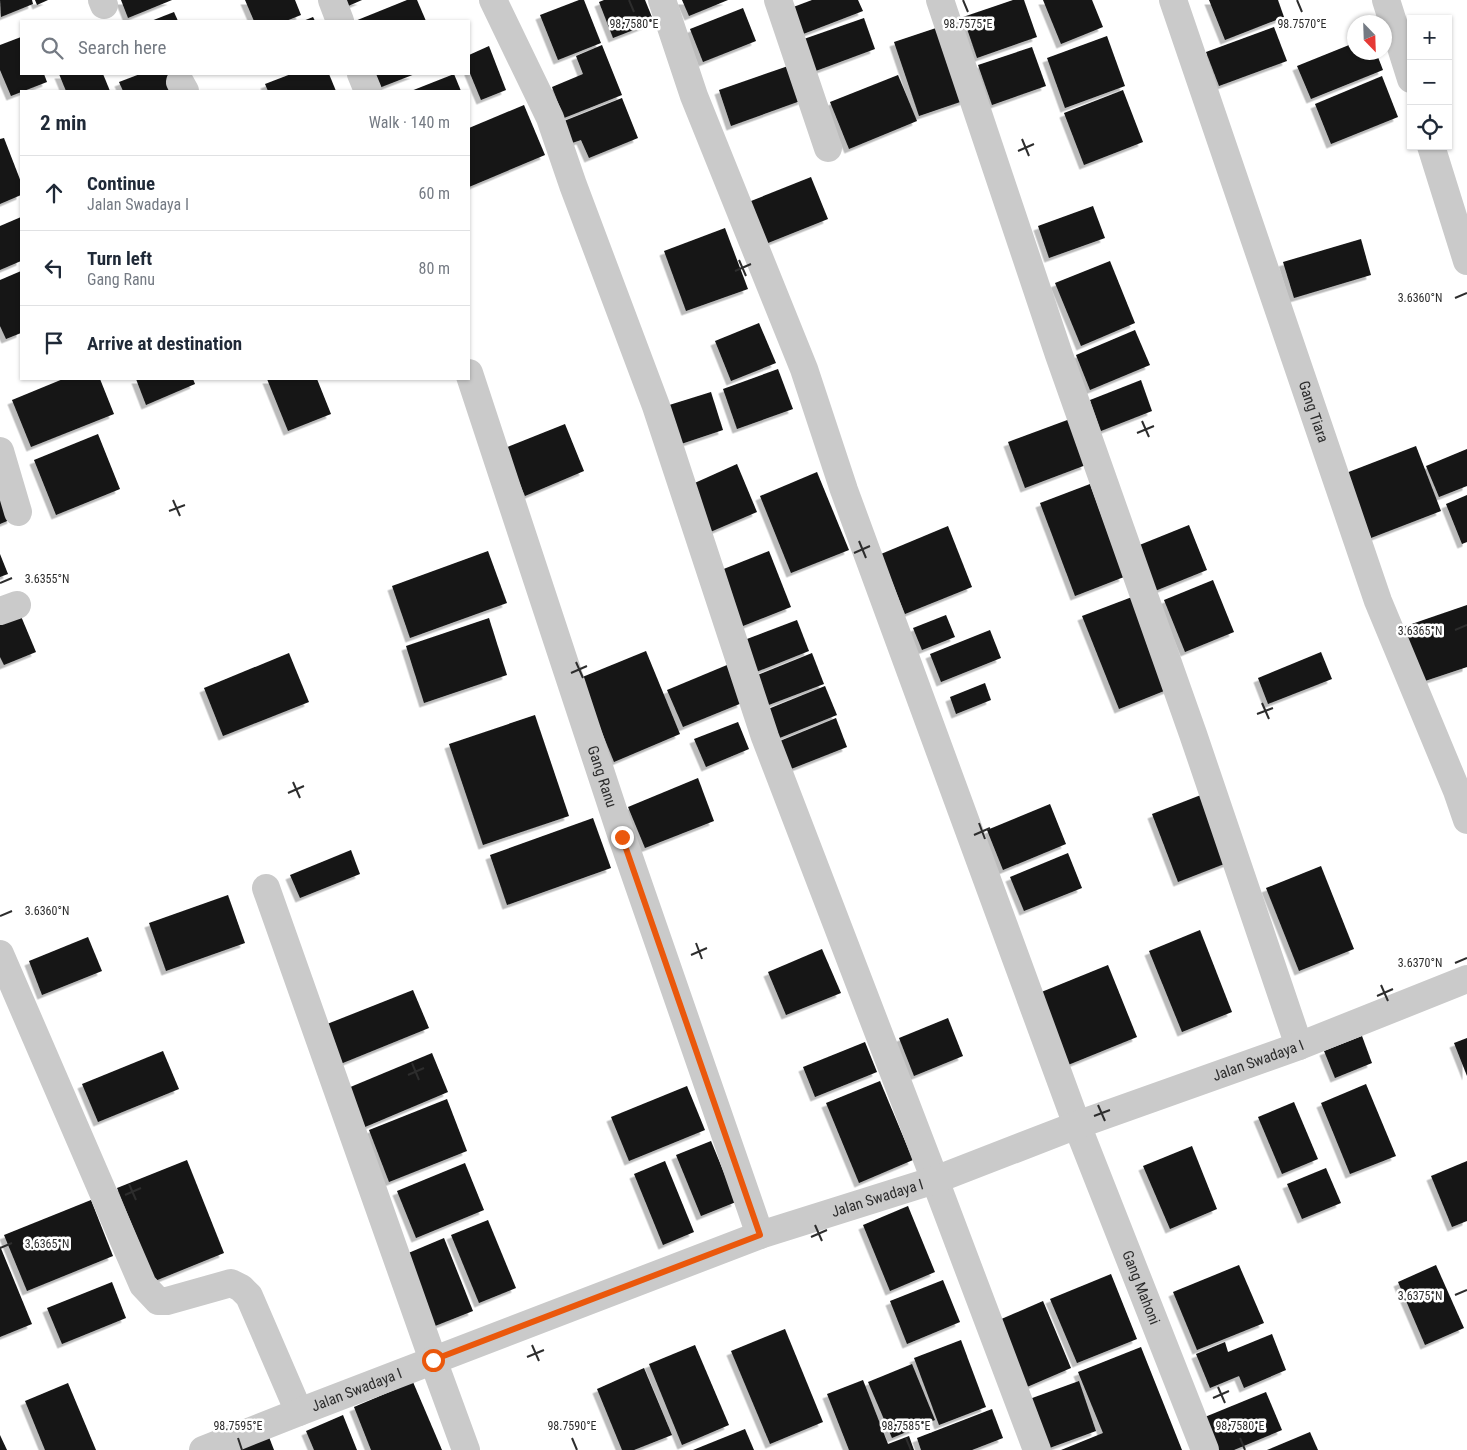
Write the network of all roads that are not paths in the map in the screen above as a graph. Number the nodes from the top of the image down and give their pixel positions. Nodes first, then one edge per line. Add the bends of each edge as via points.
1 (332, 0) edge
2 (493, 0) edge
3 (662, 0) edge
4 (778, 0) edge
5 (940, 0) edge
6 (1173, 0) edge
7 (1386, 0) edge
8 (340, 20) edge
9 (1407, 66) edge
10 (361, 75) edge
11 (368, 90) edge
12 (828, 148) dead end
13 (1433, 150) edge
14 (1467, 261) edge
15 (470, 375) edge
16 (0, 451) edge
17 (18, 512) dead end
18 (1467, 820) edge
19 (266, 888) dead end
20 (0, 954) edge
21 (1467, 979) edge
22 (1299, 1046) junction
23 (1077, 1125) junction
24 (935, 1180) junction
25 (760, 1235) junction
26 (433, 1360) junction
27 (299, 1412) junction
28 (203, 1450) edge
29 (466, 1450) edge
30 (1037, 1450) edge
31 (1205, 1450) edge

1 - 8 street
2 - 24 street via 550,118 656,406 765,736
3 - 23 street, Gang Mahoni via 694,96 804,369 847,500
4 - 12 street
5 - 22 street via 1059,355
6 - 18 street, Gang Tiara via 1378,602
7 - 9 street
10 - 11 street
13 - 14 street
15 - 25 street, Gang Ranu via 626,846
16 - 17 street
19 - 26 street
20 - 27 street via 142,1285 158,1300 166,1301 231,1283 241,1288 249,1296
21 - 22 street, Jalan Swadaya I
22 - 23 street, Jalan Swadaya I
23 - 24 street, Jalan Swadaya I
23 - 31 street, Gang Mahoni
24 - 25 street, Jalan Swadaya I
24 - 30 street
25 - 26 street, Jalan Swadaya I
26 - 27 street, Jalan Swadaya I
26 - 29 street
27 - 28 street, Jalan Swadaya I

